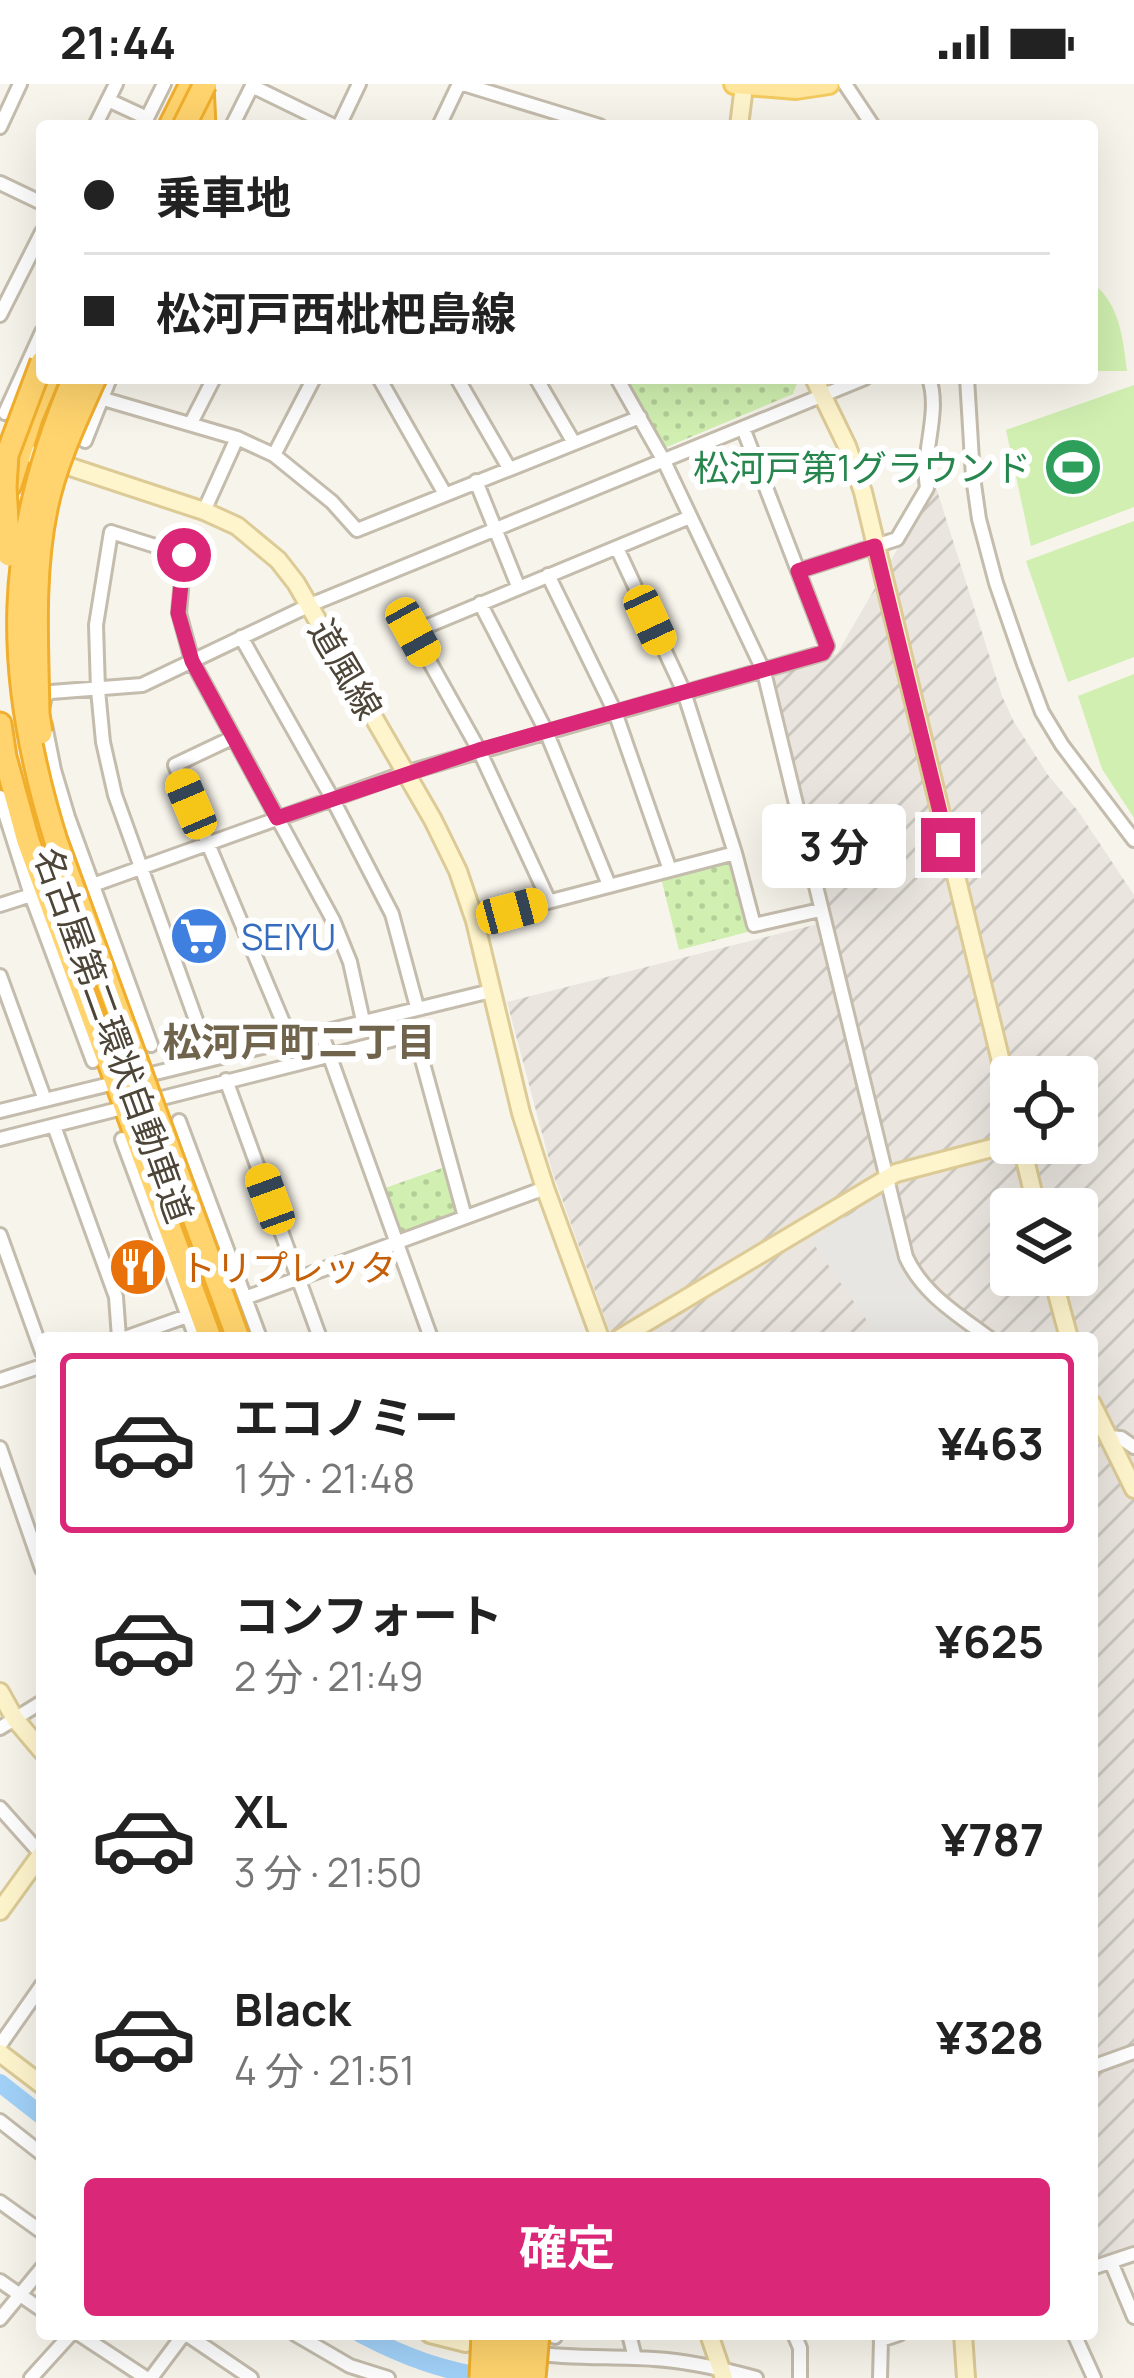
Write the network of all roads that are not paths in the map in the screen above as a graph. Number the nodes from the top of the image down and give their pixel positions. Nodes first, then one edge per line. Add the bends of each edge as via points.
1 (20, 84) edge
2 (116, 84) edge
3 (164, 84) edge
4 (191, 84) edge
5 (203, 84) edge
6 (220, 84) edge
7 (359, 84) edge
8 (461, 84) edge
9 (734, 84) edge
10 (830, 84) edge
11 (844, 84) edge
12 (252, 85) edge
13 (744, 85) edge
14 (108, 100) junction
15 (98, 120) edge
16 (142, 120) edge
17 (146, 120) edge
18 (173, 120) edge
19 (187, 120) edge
20 (201, 120) edge
21 (204, 120) edge
22 (235, 120) edge
23 (324, 120) edge
24 (339, 120) edge
25 (443, 120) edge
26 (577, 120) edge
27 (740, 120) edge
28 (869, 120) edge
29 (0, 128) edge
30 (0, 183) edge
31 (36, 200) edge
32 (36, 261) edge
33 (0, 315) edge
34 (33, 366) edge
35 (49, 384) edge
36 (49, 384) edge
37 (72, 384) edge
38 (92, 384) edge
39 (108, 384) edge
40 (211, 384) edge
41 (311, 384) edge
42 (382, 384) edge
43 (460, 384) edge
44 (540, 384) edge
45 (621, 384) edge
46 (817, 384) edge
47 (851, 384) edge
48 (931, 384) edge
49 (967, 384) edge
50 (824, 396) junction
51 (107, 400) dead end
52 (5, 413) dead end
53 (640, 417) junction
54 (191, 424) junction
55 (743, 428) junction
56 (237, 438) junction
57 (85, 441) dead end
58 (574, 443) junction
59 (10, 448) edge
60 (274, 455) junction
61 (664, 460) junction
62 (509, 468) junction
63 (476, 482) junction
64 (445, 494) junction
65 (204, 511) junction
66 (690, 517) junction
67 (496, 530) junction
68 (5, 546) edge
69 (875, 546) junction
70 (617, 548) junction
71 (798, 571) junction
72 (548, 575) junction
73 (518, 586) junction
74 (480, 603) junction
75 (310, 605) junction
76 (242, 637) junction
77 (192, 661) junction
78 (764, 672) junction
79 (98, 690) junction
80 (684, 692) junction
81 (615, 712) junction
82 (0, 724) edge
83 (547, 731) junction
84 (232, 738) junction
85 (479, 750) junction
86 (405, 772) junction
87 (0, 797) edge
88 (332, 798) junction
89 (277, 818) junction
90 (1134, 840) edge
91 (208, 842) junction
92 (735, 853) junction
93 (140, 868) junction
94 (670, 869) junction
95 (93, 885) junction
96 (609, 885) junction
97 (31, 895) junction
98 (549, 901) junction
99 (0, 905) edge
100 (820, 910) junction
101 (475, 921) junction
102 (110, 932) junction
103 (0, 976) edge
104 (79, 981) junction
105 (490, 991) junction
106 (112, 993) junction
107 (417, 1007) junction
108 (363, 1021) junction
109 (321, 1032) junction
110 (290, 1039) junction
111 (151, 1045) dead end
112 (329, 1054) junction
113 (1000, 1056) edge
114 (210, 1059) junction
115 (93, 1060) dead end
116 (226, 1080) junction
117 (116, 1083) junction
118 (45, 1100) junction
119 (125, 1107) junction
120 (0, 1111) edge
121 (179, 1120) dead end
122 (54, 1126) junction
123 (0, 1139) edge
124 (122, 1139) dead end
125 (990, 1148) edge
126 (147, 1165) junction
127 (886, 1178) junction
128 (544, 1188) junction
129 (208, 1198) junction
130 (465, 1217) junction
131 (159, 1219) junction
132 (0, 1235) edge
133 (396, 1242) junction
134 (299, 1278) junction
135 (1058, 1296) edge
136 (245, 1298) junction
137 (188, 1316) junction
138 (121, 1332) edge
139 (140, 1332) edge
140 (194, 1332) edge
141 (207, 1332) edge
142 (222, 1332) edge
143 (236, 1332) edge
144 (258, 1332) edge
145 (318, 1332) edge
146 (429, 1332) edge
147 (598, 1332) edge
148 (630, 1332) edge
149 (980, 1332) edge
150 (1068, 1332) edge
151 (36, 1335) edge
152 (36, 1368) edge
153 (0, 1380) edge
154 (1098, 1420) edge
155 (1107, 1437) junction
156 (1134, 1447) edge
157 (0, 1448) edge
158 (1134, 1489) edge
159 (36, 1552) edge
160 (0, 1692) edge
161 (36, 1706) edge
162 (8, 1724) edge
163 (36, 1746) edge
164 (0, 1808) edge
165 (36, 1847) edge
166 (36, 1861) edge
167 (0, 1911) edge
168 (36, 1994) edge
169 (0, 2049) edge
170 (1134, 2052) edge
171 (1098, 2065) edge
172 (36, 2080) edge
173 (0, 2121) edge
174 (36, 2149) edge
175 (0, 2202) edge
176 (36, 2228) edge
177 (1134, 2254) edge
178 (1111, 2262) junction
179 (1098, 2266) edge
180 (36, 2276) edge
181 (0, 2282) edge
182 (20, 2296) junction
183 (36, 2306) edge
184 (1134, 2317) edge
185 (0, 2319) edge
186 (69, 2340) edge
187 (85, 2340) edge
188 (180, 2340) edge
189 (194, 2340) edge
190 (303, 2340) edge
191 (452, 2340) edge
192 (517, 2340) edge
193 (547, 2340) edge
194 (630, 2340) edge
195 (711, 2340) edge
196 (797, 2340) edge
197 (880, 2340) edge
198 (963, 2340) edge
199 (1077, 2340) edge
200 (490, 2350) edge
201 (634, 2358) junction
202 (347, 2372) edge
203 (723, 2373) edge
204 (31, 2378) edge
205 (148, 2378) edge
206 (251, 2378) edge
207 (388, 2378) edge
208 (481, 2378) edge
209 (514, 2378) edge
210 (534, 2378) edge
211 (756, 2378) edge
212 (800, 2378) edge
213 (880, 2378) edge
214 (966, 2378) edge
215 (979, 2378) edge
216 (1094, 2378) edge

1 - 29 street
2 - 14 street
3 - 17 street
4 - 18 highway
5 - 19 highway, bridge
5 - 20 highway
6 - 21 highway
7 - 24 street
8 - 25 street
8 - 26 street
9 - 13 main road
10 - 13 main road
11 - 28 street
12 - 22 street
12 - 23 street
13 - 27 street
14 - 15 street
14 - 16 street
30 - 31 street
32 - 33 street
34 - 52 street
34 - 68 highway, bridge via 8,454
35 - 59 highway
36 - 68 highway, 名古屋第二環状自動車道, bridge
37 - 106 highway, 名古屋第二環状自動車道, bridge via 28,520 21,688 37,782
38 - 106 highway, bridge via 46,509 38,714 58,817
39 - 57 street
40 - 54 street
41 - 60 street
42 - 64 street
43 - 62 street
44 - 58 street
45 - 53 street
46 - 50 street
47 - 50 street
48 - 69 street via 928,488 897,539
49 - 90 street via 980,519 1024,664 1062,745
50 - 55 street
50 - 69 street via 863,492
51 - 54 street
53 - 58 street
53 - 61 street
54 - 56 street
55 - 61 street
55 - 71 street
56 - 60 street
56 - 65 street
58 - 62 street
59 - 65 street, 道風線
59 - 68 highway
60 - 64 street via 357,530
61 - 66 street
61 - 67 street
62 - 63 street
63 - 64 street
63 - 67 street
65 - 75 street, 道風線 via 256,539
66 - 70 street
66 - 78 street
67 - 73 street
67 - 75 street
68 - 142 highway, 名古屋第二環状自動車道 via 8,688 26,786
69 - 71 street
69 - 113 street
70 - 72 street
70 - 80 street
71 - 78 street via 827,646
72 - 73 street
72 - 81 street
73 - 74 street
74 - 83 street
74 - 85 street via 413,632
75 - 76 street
75 - 86 street, 道風線
76 - 77 street
76 - 88 street
77 - 79 street via 142,685
77 - 79 street via 178,613 184,555 111,532 96,625
77 - 84 street
78 - 80 street
78 - 100 street
79 - 93 street via 111,777
79 - 95 street via 51,692 43,705 54,770
80 - 81 street
80 - 92 street
81 - 83 street
81 - 94 street
82 - 104 highway via 28,841
83 - 85 street
83 - 96 street
84 - 89 street
84 - 91 street via 175,765
85 - 86 street
85 - 98 street
86 - 88 street
86 - 101 street, 道風線
87 - 97 street
88 - 89 street
88 - 107 street via 392,914
89 - 91 street
89 - 108 street via 343,942
91 - 93 street
91 - 110 street
92 - 94 street
92 - 100 street via 754,925
93 - 95 street
93 - 114 street
94 - 96 street
95 - 102 street
96 - 98 street
97 - 99 street
97 - 115 street
98 - 101 street
100 - 127 street
101 - 105 street, 道風線
102 - 104 street
102 - 111 street
103 - 118 street
104 - 117 highway
105 - 107 street
105 - 128 street, 道風線
106 - 143 highway, 名古屋第二環状自動車道, bridge
107 - 108 street
108 - 109 street
109 - 110 street
109 - 112 street
110 - 114 street
112 - 116 street
112 - 130 street via 415,1034
112 - 133 street
114 - 117 street
116 - 119 street
116 - 134 street
117 - 118 street
117 - 119 highway
118 - 120 street
119 - 122 street
119 - 126 highway
121 - 129 street
122 - 123 street
122 - 138 street
124 - 131 street
125 - 127 street
126 - 129 street
126 - 131 highway
127 - 148 street
127 - 149 street via 915,1276
128 - 130 street
128 - 147 street, 道風線
129 - 136 street
130 - 133 street
131 - 137 street
131 - 141 highway
132 - 151 street
133 - 134 street
133 - 146 street
134 - 136 street
134 - 145 street
135 - 150 street
136 - 144 street
137 - 139 street
137 - 140 street
152 - 153 street
154 - 155 street
155 - 156 street
155 - 158 street
157 - 159 street
160 - 162 street
161 - 162 street
162 - 163 street
164 - 165 street
166 - 167 street
168 - 169 street
169 - 172 street
170 - 171 street
173 - 174 street
175 - 176 street
177 - 178 street
178 - 179 street
178 - 184 street
180 - 182 street
181 - 182 street
182 - 183 street
182 - 185 street
186 - 204 street
187 - 205 street
188 - 205 street
189 - 206 street
190 - 202 street
191 - 200 street
192 - 209 highway, bridge
193 - 210 highway, bridge
194 - 201 street
195 - 203 street
196 - 212 street
197 - 213 street
198 - 214 street
199 - 216 street
200 - 201 street
200 - 208 highway, bridge
201 - 203 street
202 - 207 street
203 - 211 street
214 - 215 street

